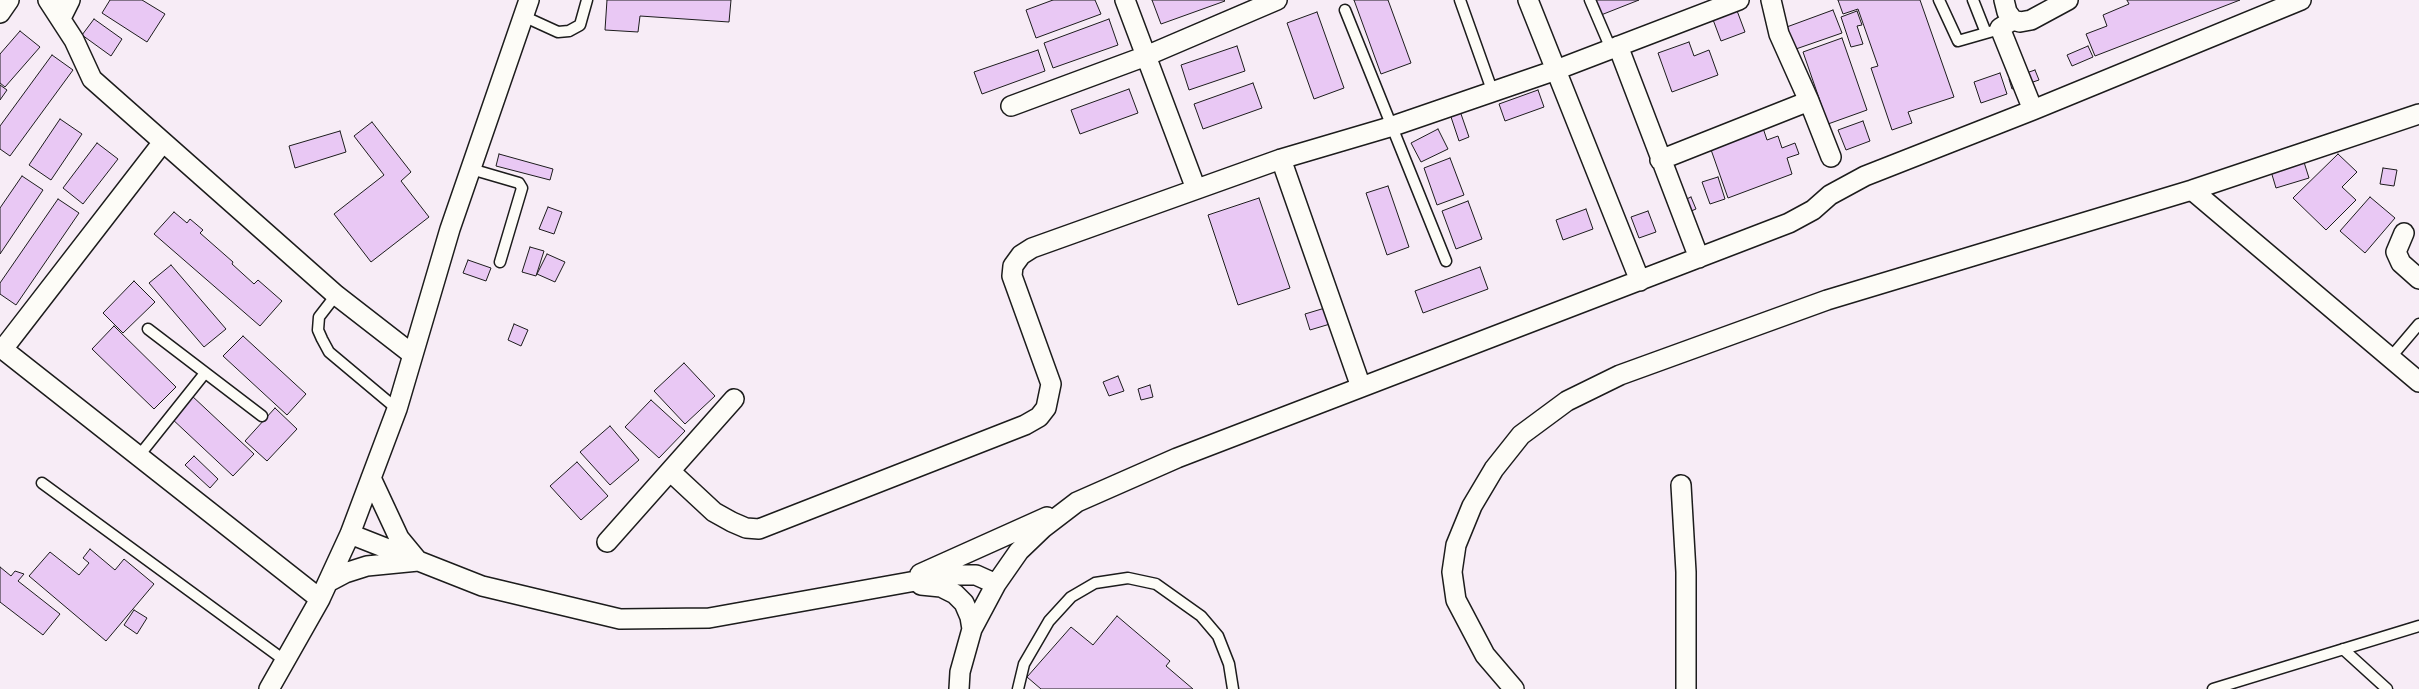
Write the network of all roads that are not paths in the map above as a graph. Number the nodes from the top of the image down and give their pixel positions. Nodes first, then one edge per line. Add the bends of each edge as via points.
1 (9, 0) edge
2 (48, 0) edge
3 (70, 0) edge
4 (587, 0) edge
5 (1125, 0) edge
6 (1277, 0) edge
7 (1460, 0) edge
8 (1528, 0) edge
9 (1590, 0) edge
10 (1739, 0) edge
11 (1771, 0) edge
12 (1939, 0) edge
13 (1973, 0) edge
14 (2004, 0) edge
15 (2068, 0) edge
16 (2301, 0) edge
17 (526, 8) edge
18 (1345, 10) dead end
19 (0, 13) edge
20 (61, 18) junction
21 (2000, 27) junction
22 (1614, 48) junction
23 (1146, 56) junction
24 (1556, 70) junction
25 (1492, 90) junction
26 (1810, 101) junction
27 (1011, 106) dead end
28 (2033, 110) junction
29 (2419, 114) edge
30 (1393, 126) junction
31 (163, 142) junction
32 (1831, 157) dead end
33 (1281, 160) junction
34 (1660, 160) junction
35 (471, 169) junction
36 (1196, 189) junction
37 (2192, 190) junction
38 (2404, 233) dead end
39 (1699, 258) junction
40 (1446, 261) dead end
41 (500, 262) dead end
42 (2419, 279) edge
43 (1640, 281) junction
44 (336, 295) junction
45 (2419, 324) edge
46 (148, 329) dead end
47 (1, 348) edge
48 (412, 354) junction
49 (2391, 358) junction
50 (205, 373) junction
51 (2419, 382) edge
52 (1361, 388) junction
53 (734, 399) dead end
54 (397, 409) junction
55 (262, 416) dead end
56 (138, 457) junction
57 (671, 472) junction
58 (371, 478) junction
59 (42, 482) dead end
60 (1681, 485) dead end
61 (1077, 502) junction
62 (350, 534) junction
63 (607, 542) dead end
64 (418, 561) junction
65 (898, 584) junction
66 (996, 584) junction
67 (324, 590) junction
68 (2419, 626) edge
69 (972, 629) junction
70 (2343, 649) junction
71 (284, 660) junction
72 (269, 689) edge
73 (959, 689) edge
74 (1018, 689) edge
75 (1233, 689) edge
76 (1514, 689) edge
77 (1686, 689) edge
78 (2213, 689) edge
79 (2387, 689) edge

1 - 19 street
2 - 20 street
3 - 20 street
4 - 17 lane via 580,25 569,31 558,32
5 - 23 street
6 - 23 street
7 - 25 lane
8 - 24 street
9 - 22 lane
10 - 22 street
11 - 26 street via 1779,34
12 - 21 lane via 1958,41
13 - 21 lane
14 - 21 street via 2007,12
15 - 21 street via 2030,20
16 - 28 street
17 - 35 street
18 - 30 lane
20 - 31 street via 92,79
21 - 28 street
22 - 24 street
22 - 34 street
23 - 27 street
23 - 36 street
24 - 25 street
24 - 43 street
25 - 30 street
26 - 32 street
26 - 34 street
28 - 39 street via 1865,176 1830,195 1813,210 1789,223
29 - 37 street
30 - 33 street
30 - 40 lane
31 - 44 street
31 - 47 street
33 - 36 street
33 - 52 street
34 - 39 street
35 - 41 lane via 519,183 522,188
35 - 48 street
36 - 57 street via 1032,248 1021,255 1013,266 1012,276 1016,292 1051,384 1046,408 1039,417 1025,425 759,529 746,528 714,512
37 - 49 street
37 - 76 street via 1827,300 1620,375 1567,401 1521,435 1494,468 1472,506 1456,545 1452,572 1456,600 1485,655
38 - 42 street via 2396,252 2401,262
39 - 43 street
43 - 52 street
44 - 48 street
44 - 54 lane via 319,317 318,330 322,339 329,352
45 - 49 lane
46 - 50 lane
47 - 56 street
48 - 54 street
49 - 51 street
50 - 55 lane
50 - 56 lane
52 - 61 street via 1177,458
53 - 57 street
54 - 58 street
56 - 67 street
57 - 63 street
58 - 62 street
58 - 64 street via 399,538
59 - 71 lane
60 - 77 street via 1686,572
61 - 65 street via 1047,518
61 - 66 street via 1042,528 1018,551
62 - 64 street
62 - 67 street
64 - 65 street via 482,586 620,619 709,618
64 - 67 street via 367,566 344,573
65 - 66 street via 949,575 976,576
65 - 69 street via 941,587 955,594 964,603
66 - 69 street
67 - 71 street
68 - 70 lane
69 - 73 street via 960,672
70 - 78 lane
70 - 79 lane
71 - 72 street
74 - 75 lane via 1024,664 1049,621 1071,597 1095,582 1128,578 1156,584 1201,616 1218,636 1229,664

